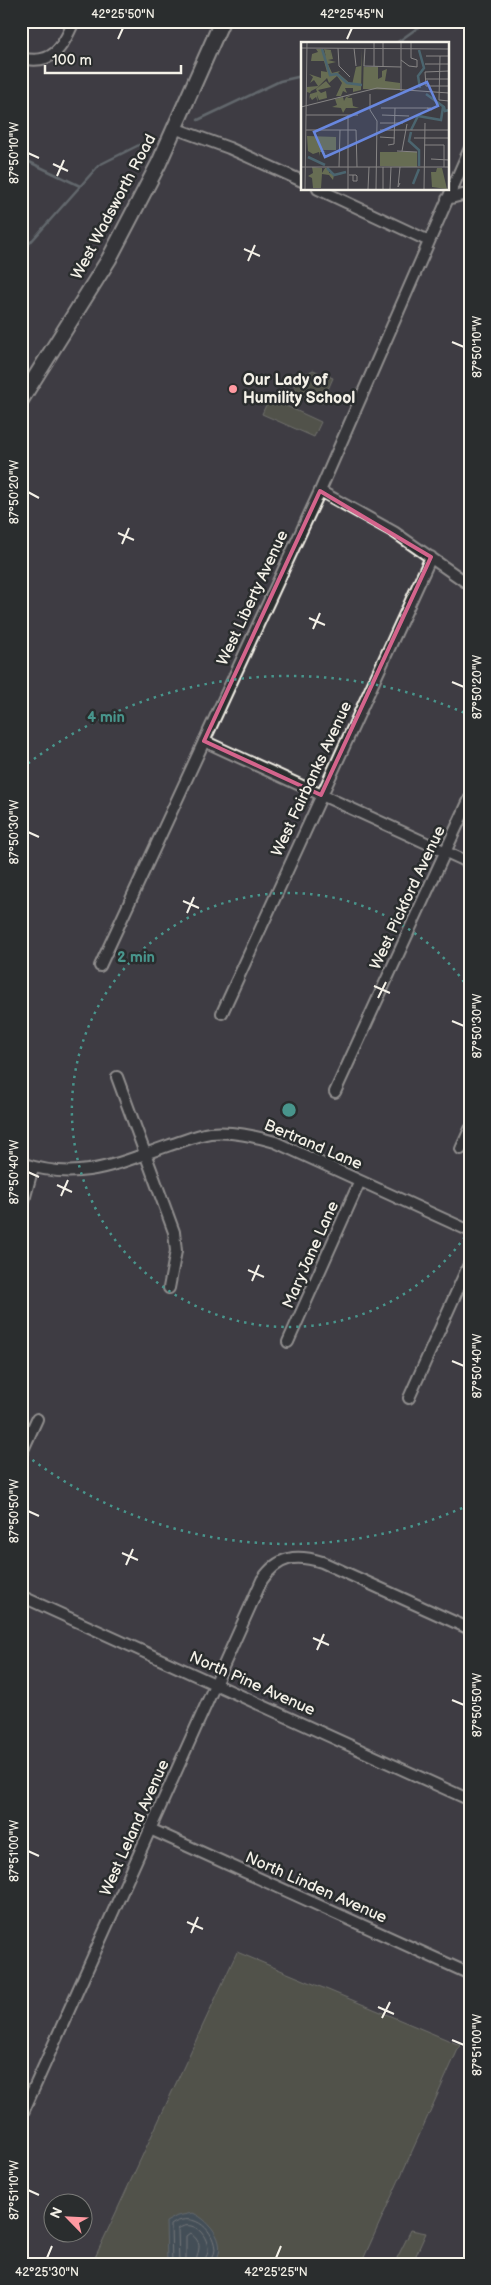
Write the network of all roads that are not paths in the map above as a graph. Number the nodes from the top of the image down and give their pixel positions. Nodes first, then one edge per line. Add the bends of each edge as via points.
1 (74, 21) edge
2 (222, 21) edge
3 (21, 58) edge
4 (174, 128) junction
5 (470, 148) edge
6 (301, 181) edge
7 (320, 190) edge
8 (470, 193) edge
9 (447, 199) junction
10 (429, 241) junction
11 (21, 400) edge
12 (320, 490) junction
13 (431, 558) junction
14 (470, 585) edge
15 (204, 741) junction
16 (321, 794) junction
17 (470, 798) edge
18 (445, 852) junction
19 (470, 863) edge
20 (100, 966) dead end
21 (222, 1013) dead end
22 (117, 1077) dead end
23 (335, 1092) dead end
24 (470, 1129) edge
25 (461, 1149) dead end
26 (146, 1154) junction
27 (21, 1163) edge
28 (33, 1167) junction
29 (360, 1181) junction
30 (21, 1211) edge
31 (470, 1231) edge
32 (470, 1262) edge
33 (169, 1288) dead end
34 (288, 1342) dead end
35 (409, 1398) dead end
36 (37, 1419) dead end
37 (21, 1454) edge
38 (21, 1596) edge
39 (470, 1629) edge
40 (216, 1684) junction
41 (470, 1800) edge
42 (150, 1829) junction
43 (470, 1974) edge
44 (21, 2117) edge

1 - 3 street via 59,51 42,60
2 - 4 main road, West Wadsworth Road
4 - 6 street via 229,148
4 - 11 main road, West Wadsworth Road via 108,259
5 - 9 street, West Liberty Avenue
7 - 10 street
8 - 9 street
9 - 10 street, West Liberty Avenue
10 - 12 street, West Liberty Avenue
12 - 13 street via 394,532
12 - 15 street, West Liberty Avenue
13 - 14 street
13 - 16 street, West Fairbanks Avenue
15 - 16 street
15 - 20 street, West Liberty Avenue
16 - 18 street
16 - 21 street, West Fairbanks Avenue
17 - 18 street, West Pickford Avenue
18 - 19 street
18 - 23 street, West Pickford Avenue
22 - 26 street
24 - 25 street
26 - 28 street, Bertrand Lane via 118,1164 78,1172
26 - 29 street, Bertrand Lane via 208,1134 246,1134 275,1142
26 - 33 street via 174,1232 176,1251
27 - 28 street, Bertrand Lane
28 - 30 street
29 - 31 street, Bertrand Lane
29 - 34 street, Mary Jane Lane
32 - 35 street
36 - 37 street
38 - 40 street, North Pine Avenue
39 - 40 street, West Leland Avenue via 303,1556 286,1560 268,1571
40 - 41 street, North Pine Avenue
40 - 42 street, West Leland Avenue
42 - 43 street, North Linden Avenue
42 - 44 street, West Leland Avenue

